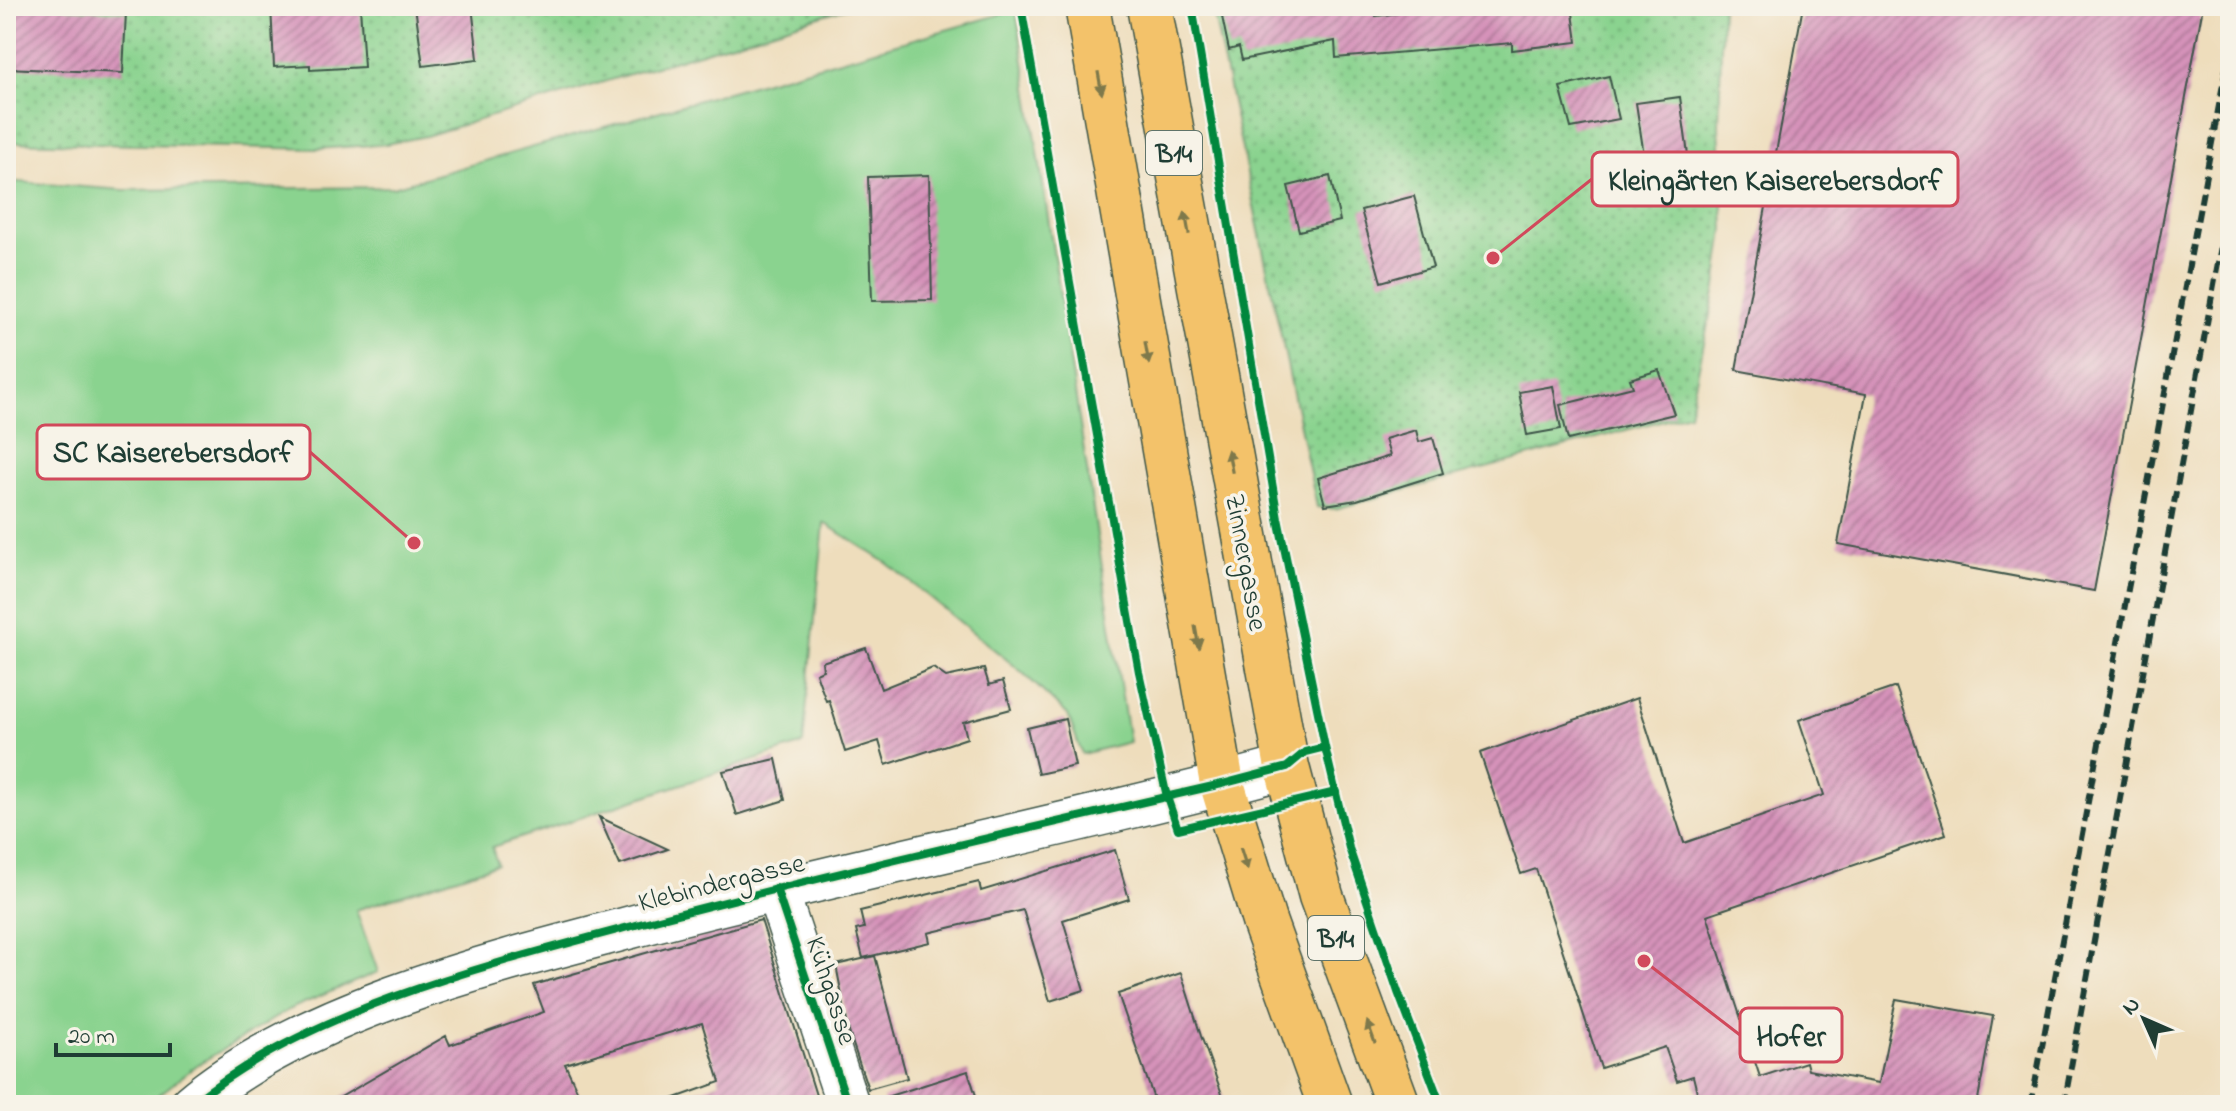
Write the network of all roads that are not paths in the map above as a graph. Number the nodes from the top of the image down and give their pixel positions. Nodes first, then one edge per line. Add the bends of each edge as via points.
1 (1087, 6) edge
2 (1149, 6) edge
3 (1287, 767) junction
4 (1222, 784) junction
5 (776, 888) junction
6 (191, 1105) edge
7 (848, 1105) edge
8 (1330, 1105) edge
9 (1398, 1105) edge

1 -> 4 main road, B14
3 -> 2 main road, Zinnergasse / B14
3 - 4 street, Klebindergasse
9 -> 3 main road, Zinnergasse / B14 via 1321,896
4 - 5 street, Klebindergasse
4 -> 8 main road, B14
5 - 6 street, Klebindergasse via 521,956 352,1012 221,1080
5 - 7 street, Kühgasse

